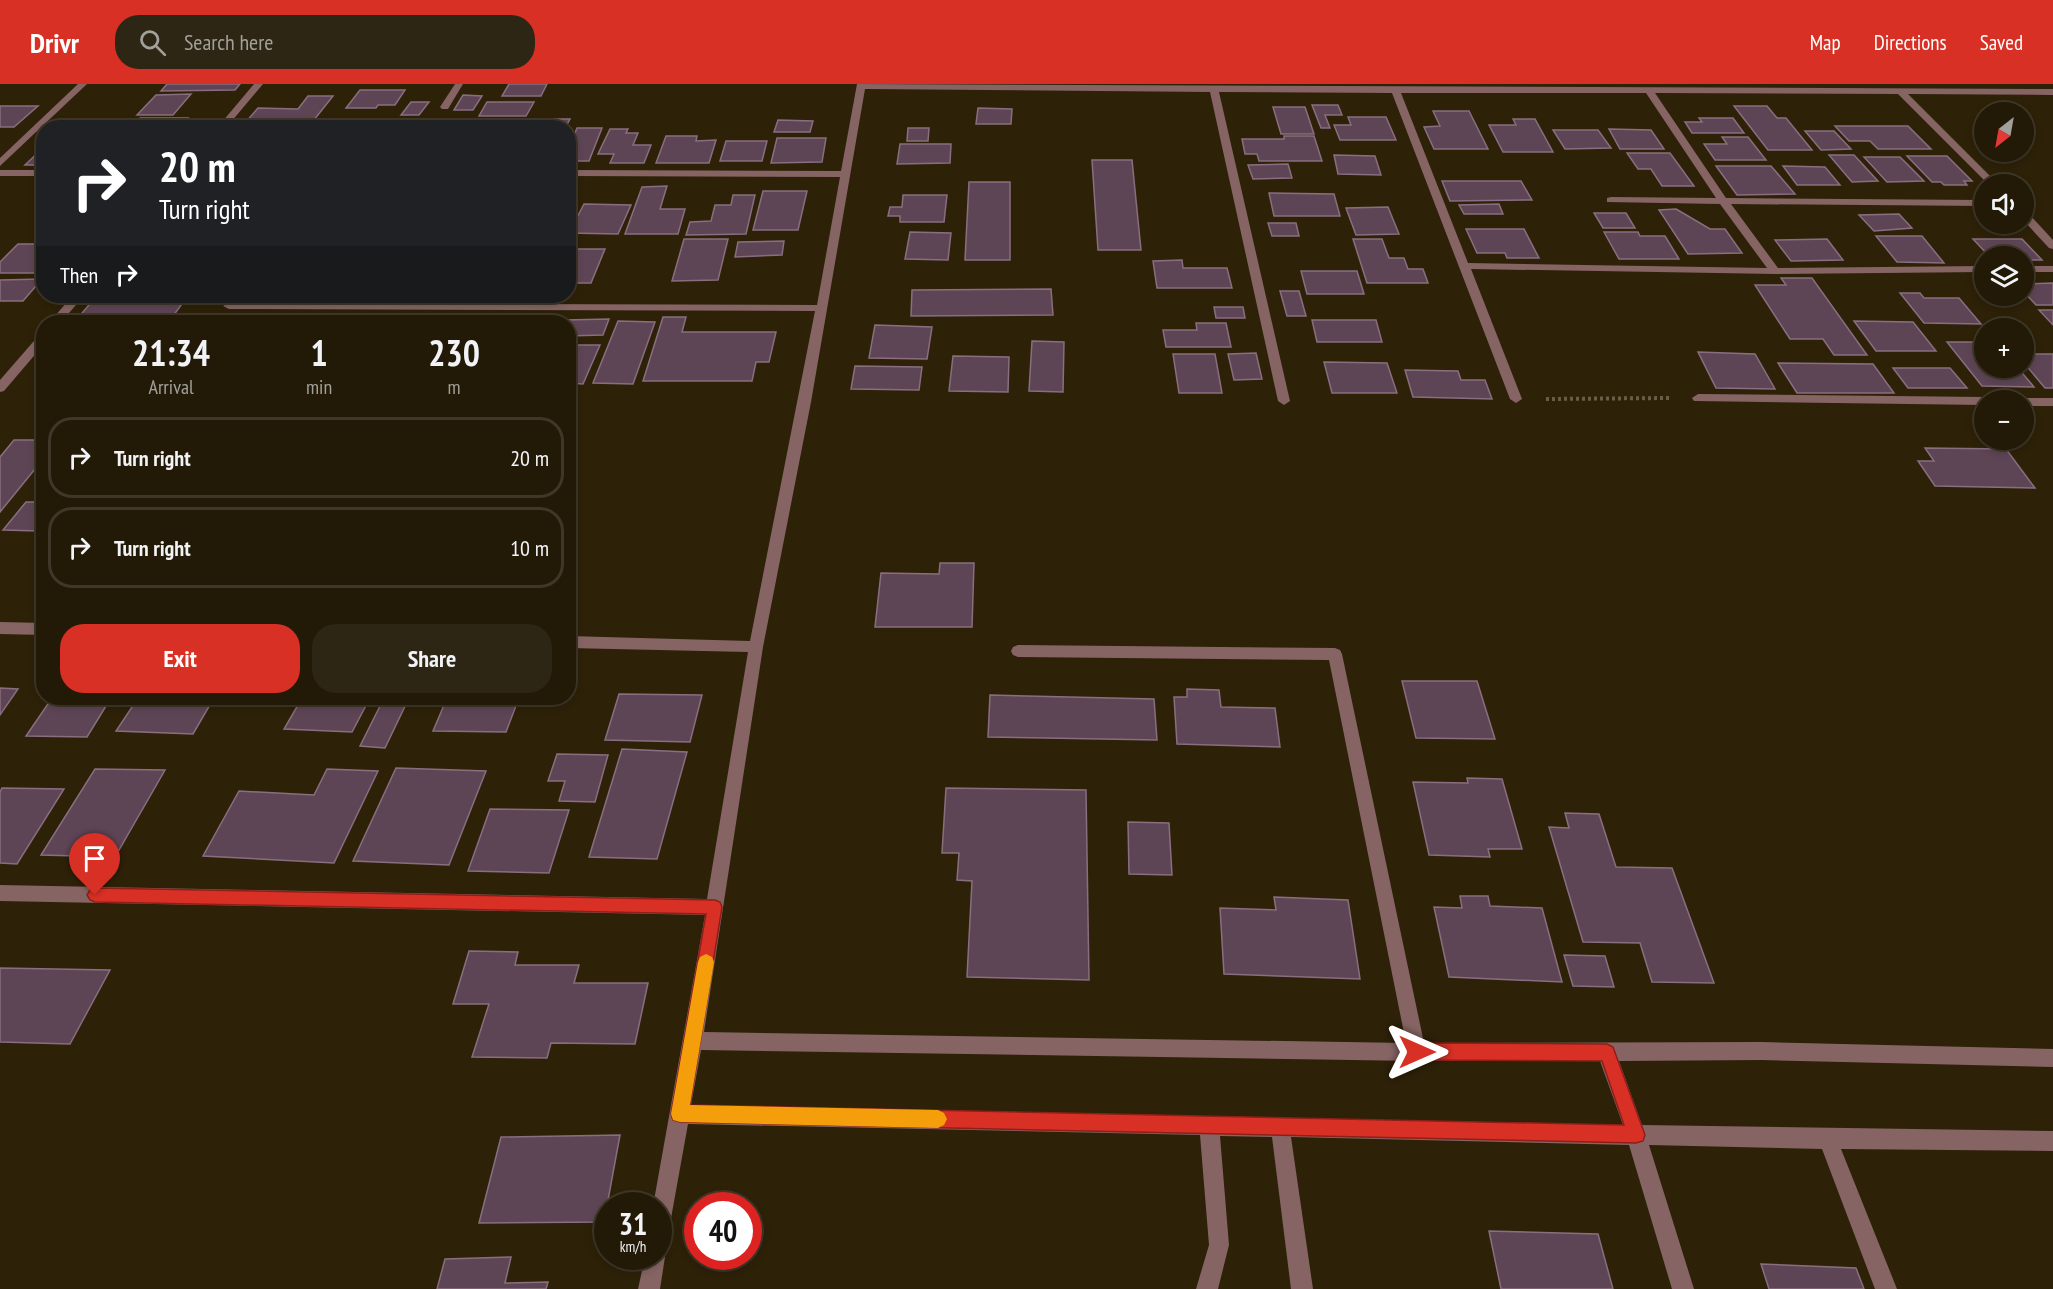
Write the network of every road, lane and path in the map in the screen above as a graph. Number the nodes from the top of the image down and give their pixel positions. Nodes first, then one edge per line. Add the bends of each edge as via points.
1 (83, 84) edge
2 (259, 84) edge
3 (459, 84) edge
4 (861, 85) edge
5 (1076, 86) edge
6 (1280, 86) edge
7 (1395, 88) junction
8 (1214, 90) junction
9 (1649, 91) junction
10 (1900, 91) junction
11 (2053, 92) edge
12 (445, 107) dead end
13 (45, 120) edge
14 (227, 120) edge
15 (36, 129) edge
16 (0, 163) edge
17 (0, 173) edge
18 (36, 173) edge
19 (576, 173) edge
20 (843, 174) junction
21 (1983, 174) edge
22 (1611, 200) dead end
23 (1724, 202) junction
24 (1974, 203) edge
25 (2034, 226) edge
26 (2053, 246) edge
27 (1464, 266) junction
28 (1974, 269) edge
29 (2034, 269) edge
30 (2053, 269) edge
31 (1775, 270) junction
32 (72, 303) edge
33 (229, 306) dead end
34 (820, 308) junction
35 (61, 315) edge
36 (36, 345) edge
37 (0, 388) edge
38 (1698, 398) joint
39 (1516, 399) joint
40 (1284, 401) dead end
41 (1974, 401) edge
42 (2034, 402) edge
43 (2053, 402) edge
44 (0, 628) edge
45 (36, 629) edge
46 (576, 642) edge
47 (756, 647) junction
48 (1018, 651) dead end
49 (0, 893) edge
50 (715, 907) junction
51 (693, 1041) junction
52 (1417, 1052) junction
53 (1607, 1053) junction
54 (2053, 1058) edge
55 (680, 1114) junction
56 (1209, 1125) junction
57 (1280, 1126) junction
58 (1636, 1135) junction
59 (1828, 1140) junction
60 (2053, 1141) edge
61 (666, 1192) edge
62 (653, 1270) edge
63 (649, 1289) edge
64 (1207, 1289) edge
65 (1302, 1289) edge
66 (1683, 1289) edge
67 (1887, 1289) edge

1 - 13 street
2 - 14 street
3 - 12 street
4 - 5 street
4 - 20 street
5 - 8 street
6 - 7 street
6 - 8 street
7 - 9 street
7 - 27 street
8 - 40 street
9 - 10 street
9 - 23 street
10 - 11 street
10 - 21 street
15 - 16 street
17 - 18 street
19 - 20 street
20 - 34 street
22 - 23 street
23 - 24 street
23 - 31 street
25 - 26 street
27 - 31 street
27 - 39 street
28 - 31 street
29 - 30 street
32 - 35 street
33 - 34 street
34 - 47 street
36 - 37 street
38 - 39 path
38 - 41 street
42 - 43 street
44 - 45 street
46 - 47 street
47 - 50 street
48 - 52 street via 1335,654
49 - 50 street
50 - 51 street
51 - 52 street
51 - 55 street
52 - 53 street
53 - 54 street via 1762,1051
53 - 58 street
55 - 56 street
55 - 61 street
56 - 57 street
56 - 64 street via 1218,1245
57 - 58 street
57 - 65 street
58 - 59 street
58 - 66 street
59 - 60 street
59 - 67 street
62 - 63 street

